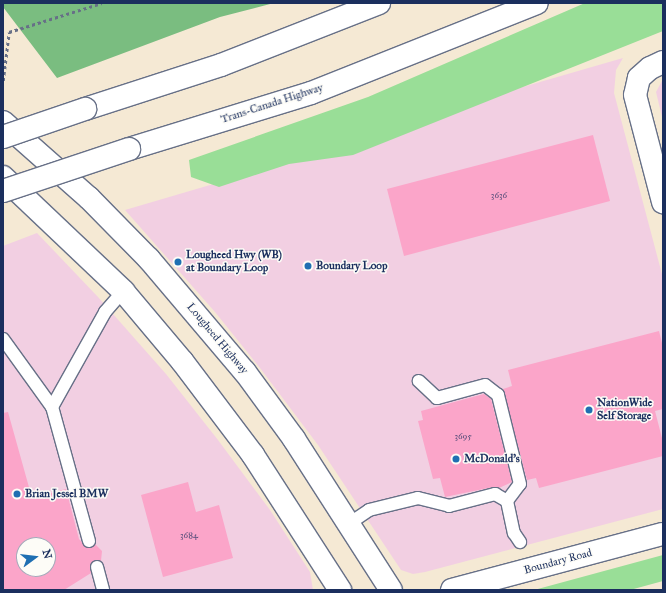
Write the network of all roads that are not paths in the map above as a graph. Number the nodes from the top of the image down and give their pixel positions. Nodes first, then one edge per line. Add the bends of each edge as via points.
1 (379, 3) edge
2 (537, 3) edge
3 (663, 62) edge
4 (3, 122) edge
5 (3, 137) edge
6 (3, 177) edge
7 (3, 191) edge
8 (663, 202) edge
9 (123, 292) junction
10 (3, 339) edge
11 (419, 381) dead end
12 (52, 407) junction
13 (507, 501) junction
14 (350, 524) junction
15 (663, 534) edge
16 (89, 541) dead end
17 (520, 542) dead end
18 (96, 567) dead end
19 (103, 590) edge
20 (340, 590) edge
21 (392, 590) edge
22 (452, 590) edge

1 - 5 main road, bridge via 221,65
2 - 7 main road, Trans-Canada Highway, bridge via 311,93
3 - 8 main road via 650,68 639,78 635,95
4 - 14 main road, Lougheed Highway via 89,198 149,259 245,372 294,439
6 - 9 main road via 46,215
9 - 12 lane via 105,312
9 - 20 main road via 182,361 253,455
10 - 12 lane
11 - 13 lane via 437,398 485,386 498,395 520,484
12 - 16 lane
13 - 14 lane via 495,494 449,506 418,498 369,510
13 - 17 lane via 514,533
14 - 21 main road, Lougheed Highway
15 - 22 main road, Boundary Road
18 - 19 lane

